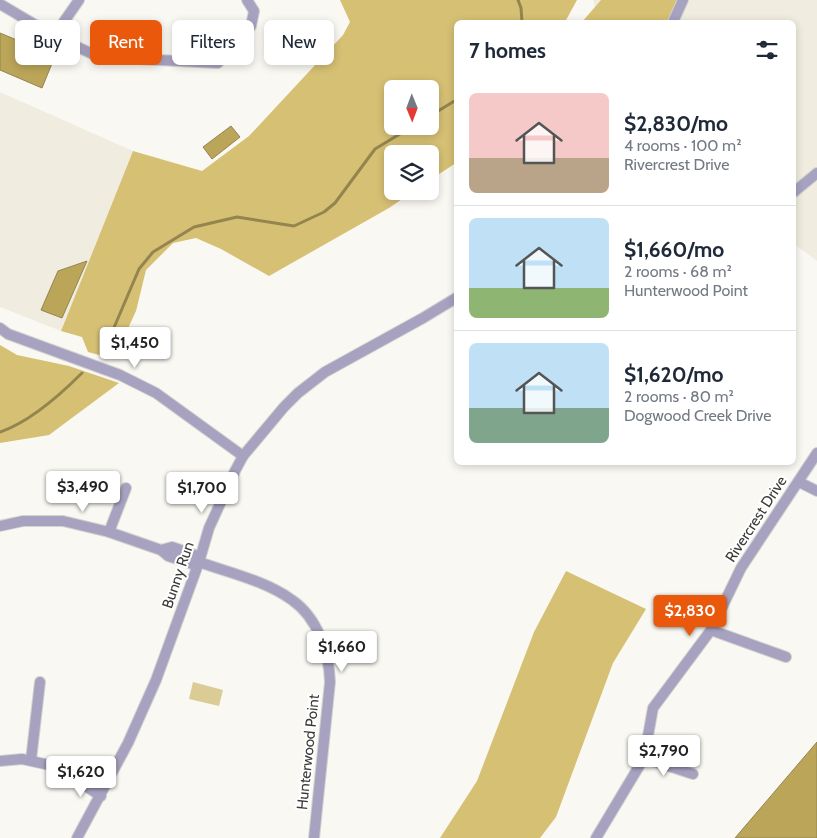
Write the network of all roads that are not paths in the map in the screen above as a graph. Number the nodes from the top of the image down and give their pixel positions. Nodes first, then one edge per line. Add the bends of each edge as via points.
1 (79, 0) edge
2 (247, 0) edge
3 (683, 0) edge
4 (0, 4) edge
5 (27, 20) edge
6 (65, 20) edge
7 (674, 20) edge
8 (80, 48) edge
9 (817, 173) edge
10 (796, 190) edge
11 (454, 299) edge
12 (0, 328) edge
13 (817, 453) edge
14 (243, 456) junction
15 (799, 482) junction
16 (126, 488) dead end
17 (817, 491) edge
18 (0, 526) edge
19 (109, 532) junction
20 (199, 562) junction
21 (711, 630) junction
22 (786, 657) dead end
23 (40, 682) dead end
24 (644, 758) junction
25 (31, 760) junction
26 (0, 761) edge
27 (692, 774) dead end
28 (101, 796) junction
29 (77, 838) edge
30 (314, 838) edge
31 (596, 838) edge

1 - 6 street
2 - 8 street via 254,11 251,26 218,64 99,57
3 - 7 street
4 - 5 street
9 - 10 street
11 - 14 street, Bunny Run via 325,372 284,407
12 - 14 street via 8,334 120,375 156,393
13 - 15 street, Rivercrest Drive
14 - 20 street, Bunny Run via 209,528
15 - 17 street
15 - 21 street, Rivercrest Drive via 741,568
16 - 19 street
18 - 19 street, Hunterwood Point via 23,521 63,521
19 - 20 street, Hunterwood Point via 161,550 168,556 192,564
20 - 28 street, Bunny Run via 156,680
20 - 30 street, Hunterwood Point via 270,588 293,601 307,615 325,648 330,682
21 - 22 street
21 - 24 street, Rivercrest Drive via 653,708
23 - 25 street
24 - 27 street
24 - 31 street, Rivercrest Drive
25 - 26 street
25 - 28 street via 54,766
28 - 29 street, Bunny Run

